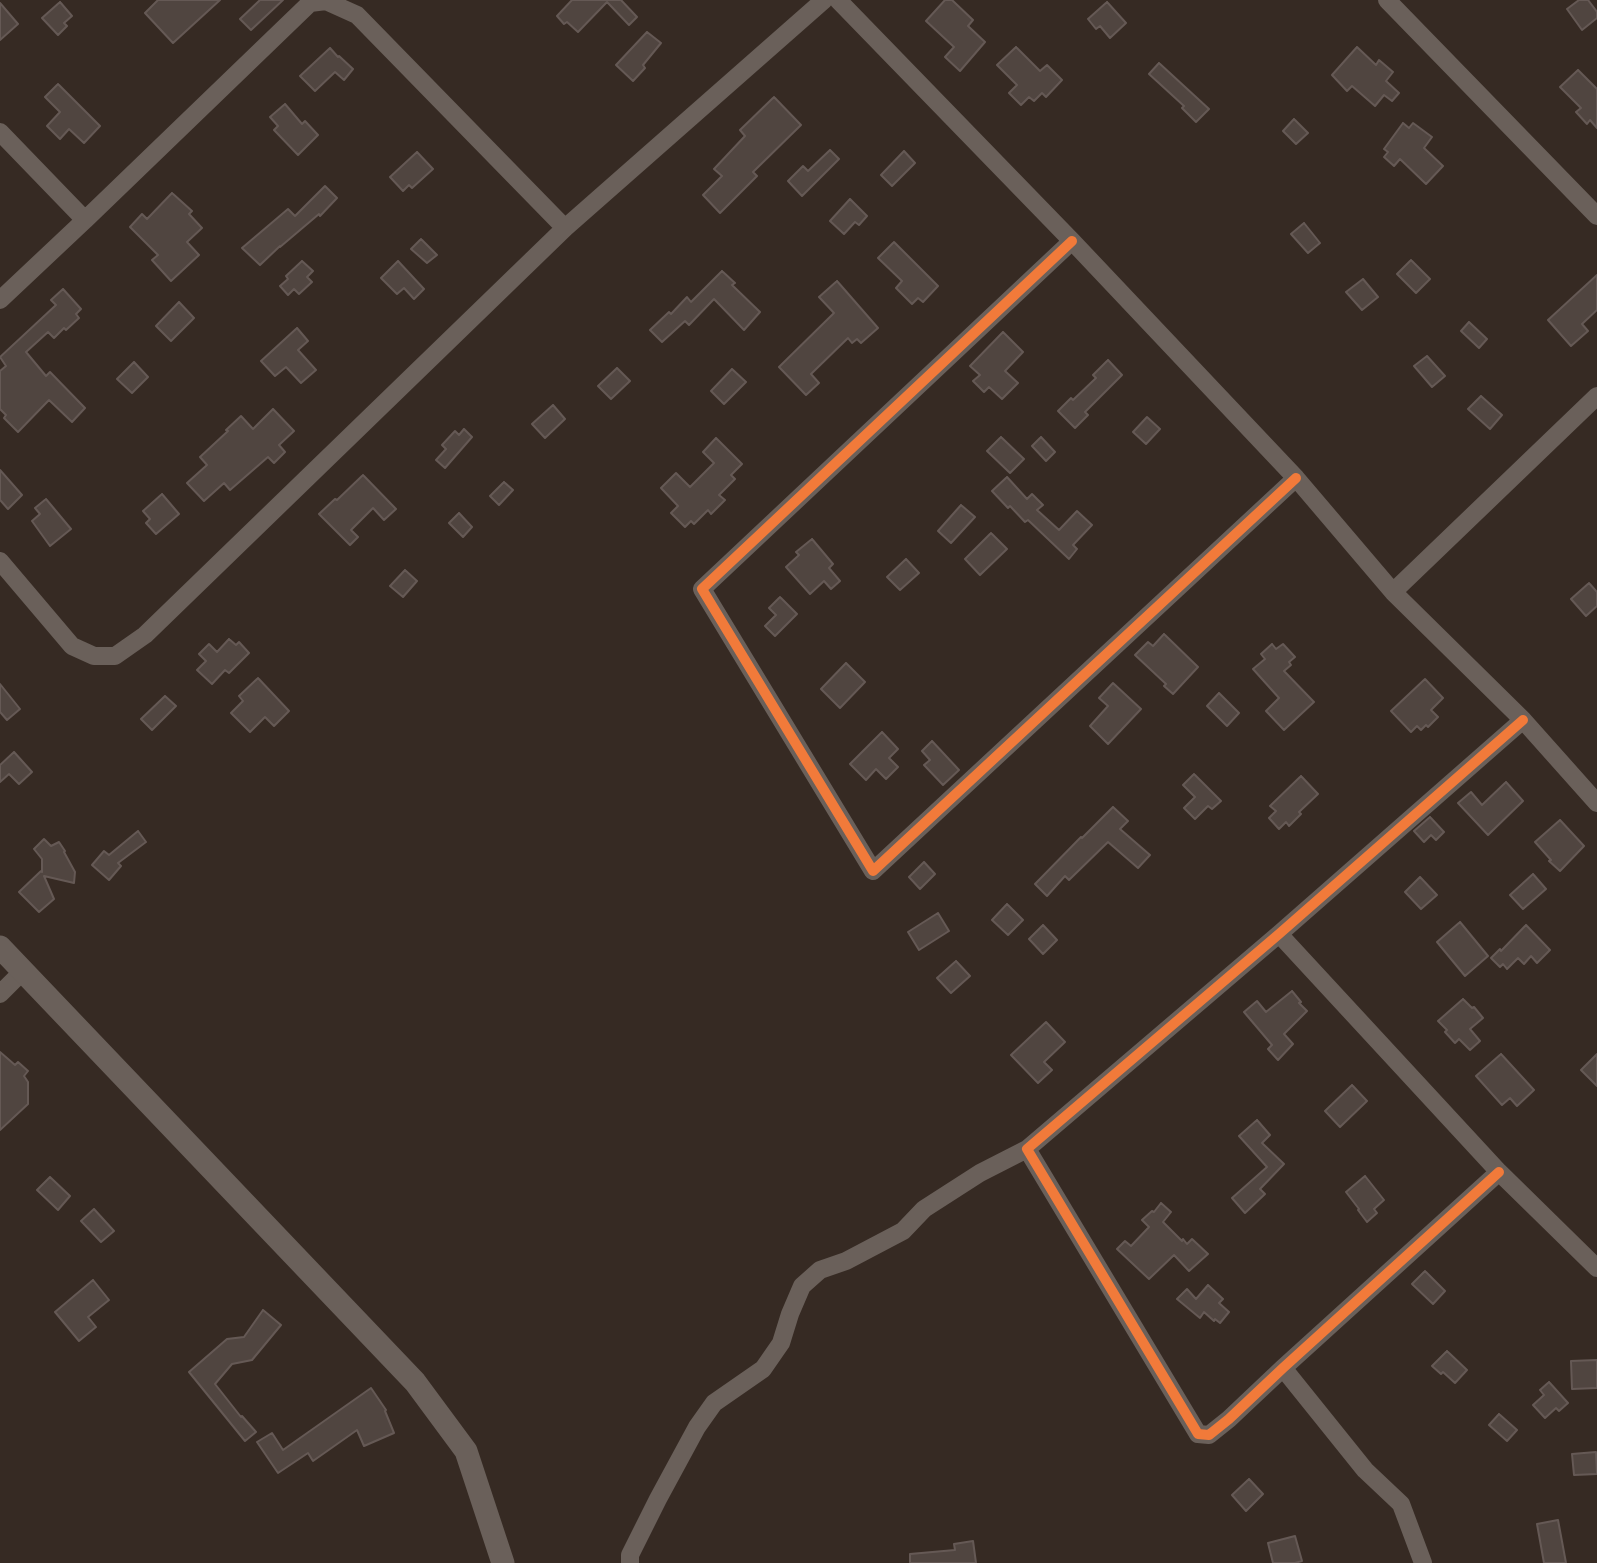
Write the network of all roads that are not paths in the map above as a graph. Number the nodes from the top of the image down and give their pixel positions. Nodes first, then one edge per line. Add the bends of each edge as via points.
1 (824, 0) edge
2 (838, 0) edge
3 (1387, 0) edge
4 (0, 132) edge
5 (1597, 216) edge
6 (85, 220) junction
7 (565, 228) junction
8 (1072, 241) junction
9 (0, 300) edge
10 (1597, 396) edge
11 (1296, 478) junction
12 (0, 561) edge
13 (1393, 593) junction
14 (1522, 720) junction
15 (1597, 803) edge
16 (1279, 934) junction
17 (0, 947) edge
18 (23, 971) junction
19 (0, 994) edge
20 (1027, 1149) junction
21 (1499, 1172) junction
22 (1597, 1268) edge
23 (1283, 1368) junction
24 (503, 1563) edge
25 (630, 1563) edge
26 (1423, 1563) edge

1 - 7 street
2 - 8 street
3 - 5 street
4 - 6 street
6 - 7 street via 310,3 326,1 358,15
6 - 9 street
7 - 12 street via 145,635 115,656 93,656 72,646
8 - 11 street
8 - 11 street via 702,589 873,871
10 - 13 street
11 - 13 street
13 - 14 street
14 - 15 street
14 - 16 street
16 - 20 street
16 - 21 street
17 - 18 street
18 - 19 street
18 - 24 street via 415,1382 466,1451
20 - 23 street via 1198,1434 1209,1434 1229,1419
20 - 25 street via 924,1209 903,1231 820,1270 802,1286 781,1343 763,1369 714,1403 697,1427 630,1555
21 - 22 street
21 - 23 street
23 - 26 street via 1365,1470 1401,1504

